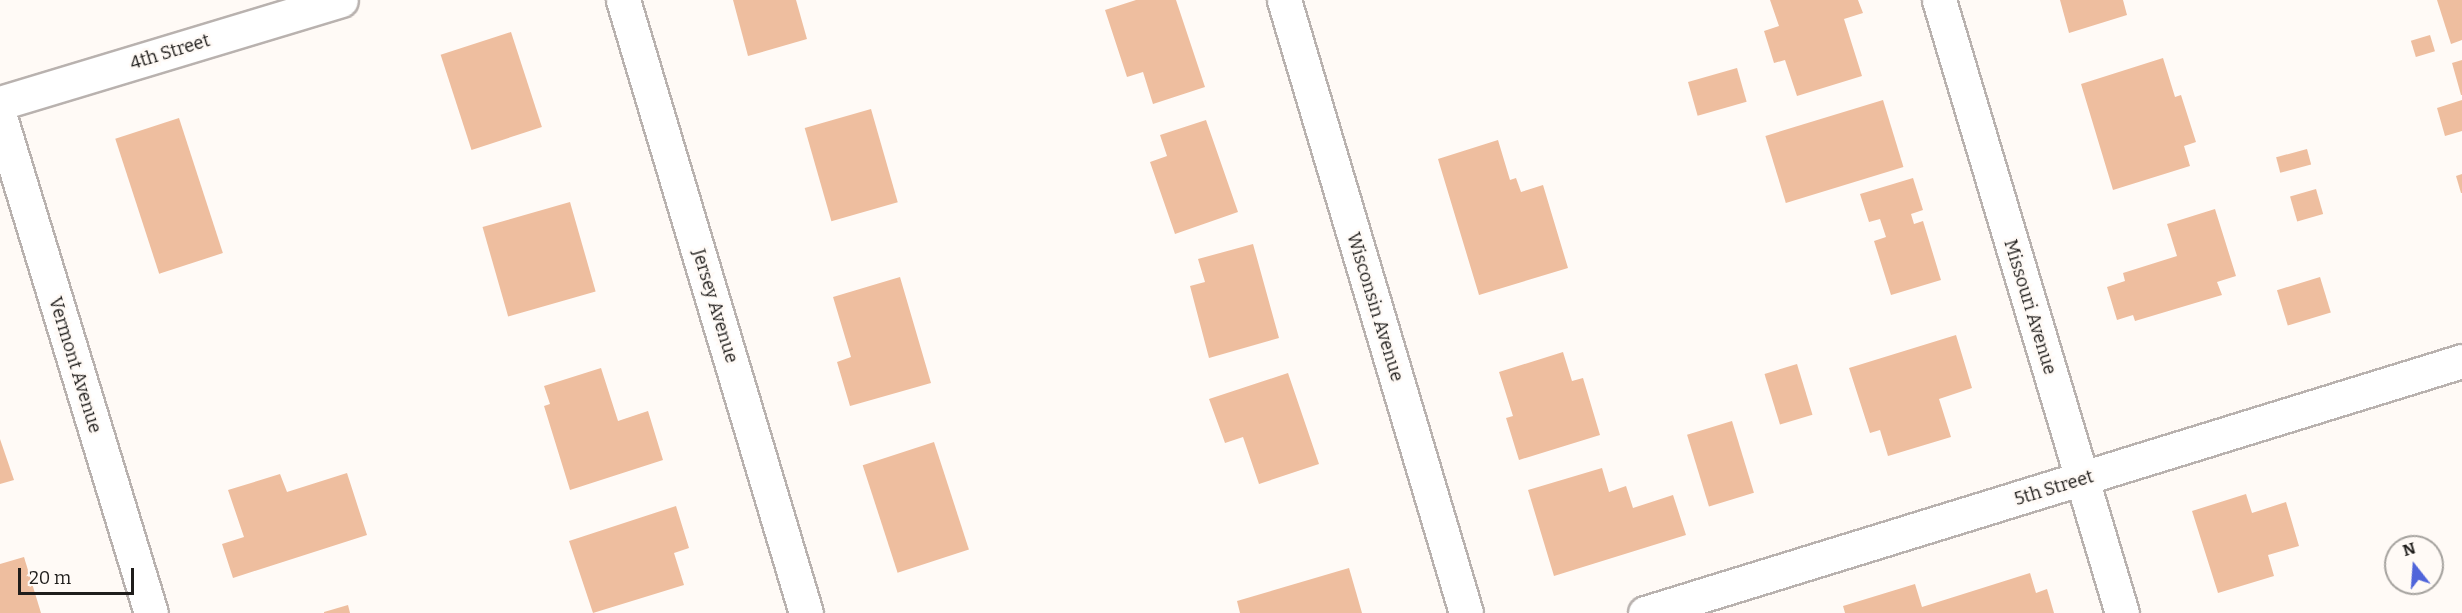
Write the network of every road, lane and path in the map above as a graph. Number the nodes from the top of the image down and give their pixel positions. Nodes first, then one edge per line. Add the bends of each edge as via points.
1 (341, 0) edge
2 (623, 0) edge
3 (1284, 0) edge
4 (1940, 0) edge
5 (0, 103) edge
6 (0, 117) edge
7 (2462, 361) edge
8 (2082, 479) junction
9 (151, 613) edge
10 (806, 613) edge
11 (1466, 613) edge
12 (1645, 613) edge
13 (2122, 613) edge

1 - 5 street, 4th Street
2 - 10 street, Jersey Avenue
3 - 11 street, Wisconsin Avenue
4 - 8 street, Missouri Avenue
6 - 9 street, Vermont Avenue
7 - 8 street, 5th Street
8 - 12 street, 5th Street
8 - 13 street, Missouri Avenue

